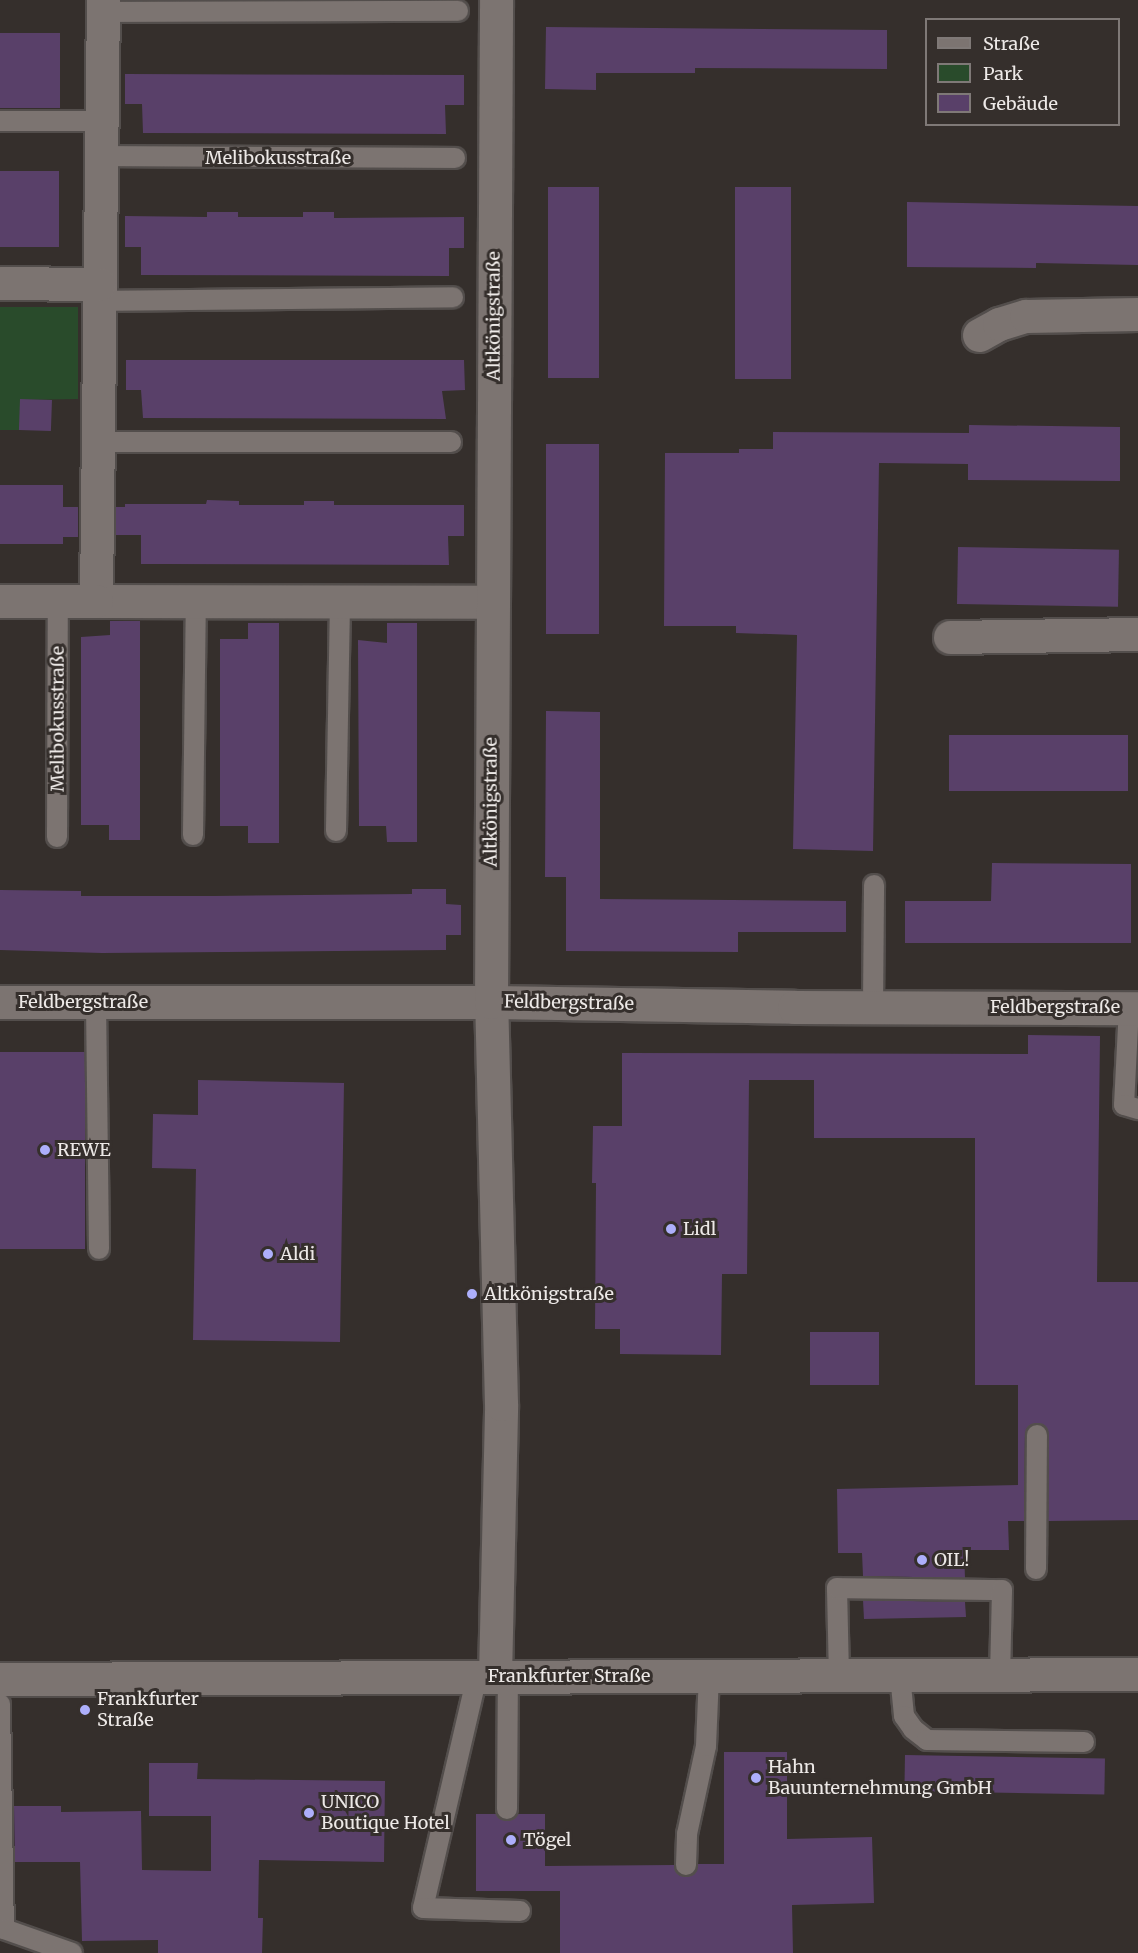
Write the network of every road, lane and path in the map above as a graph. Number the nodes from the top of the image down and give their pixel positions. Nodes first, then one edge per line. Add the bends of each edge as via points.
1 (496, 0) edge
2 (103, 6) edge
3 (458, 11) dead end
4 (0, 121) edge
5 (101, 121) junction
6 (101, 156) junction
7 (455, 158) dead end
8 (0, 283) edge
9 (99, 292) junction
10 (453, 297) dead end
11 (1138, 314) edge
12 (979, 335) dead end
13 (98, 442) junction
14 (451, 442) dead end
15 (0, 601) edge
16 (58, 601) junction
17 (96, 601) junction
18 (196, 601) junction
19 (340, 602) junction
20 (491, 602) junction
21 (1138, 634) edge
22 (950, 637) dead end
23 (336, 831) dead end
24 (194, 835) dead end
25 (57, 837) dead end
26 (874, 885) dead end
27 (0, 1002) edge
28 (96, 1002) junction
29 (491, 1002) junction
30 (873, 1007) junction
31 (1134, 1008) edge
32 (1138, 1110) edge
33 (99, 1250) dead end
34 (1037, 1435) dead end
35 (1036, 1569) dead end
36 (1138, 1674) edge
37 (709, 1675) junction
38 (1000, 1675) junction
39 (493, 1676) junction
40 (838, 1676) junction
41 (900, 1676) junction
42 (0, 1679) edge
43 (0, 1704) edge
44 (1084, 1742) dead end
45 (507, 1809) dead end
46 (686, 1864) dead end
47 (520, 1911) dead end
48 (72, 1953) edge

1 - 20 street, Altkönigstraße
2 - 3 lane
2 - 5 street
4 - 5 lane
5 - 6 street
6 - 7 lane, Melibokusstraße
6 - 9 street
8 - 9 street
9 - 10 lane
9 - 13 street
11 - 12 street via 1026,316
13 - 14 lane
13 - 17 street
15 - 16 street
16 - 17 street
16 - 25 lane, Melibokusstraße
17 - 18 street
18 - 19 street
18 - 24 lane
19 - 20 street
19 - 23 lane
20 - 29 street, Altkönigstraße
21 - 22 street
26 - 30 lane
27 - 28 street, Feldbergstraße
28 - 29 street, Feldbergstraße
28 - 33 lane
29 - 30 street, Feldbergstraße
29 - 39 street, Altkönigstraße via 501,1404
30 - 31 street, Feldbergstraße
31 - 32 lane via 1124,1105
34 - 35 lane
36 - 38 street, Frankfurter Straße
37 - 39 street, Frankfurter Straße
37 - 40 street, Frankfurter Straße
37 - 46 lane via 706,1746 687,1834
38 - 40 lane via 1002,1590 837,1588
38 - 41 street, Frankfurter Straße
39 - 42 street, Frankfurter Straße
39 - 45 lane
39 - 47 lane via 423,1908
40 - 41 street, Frankfurter Straße
41 - 44 lane via 904,1716 927,1740
43 - 48 lane via 4,1929

